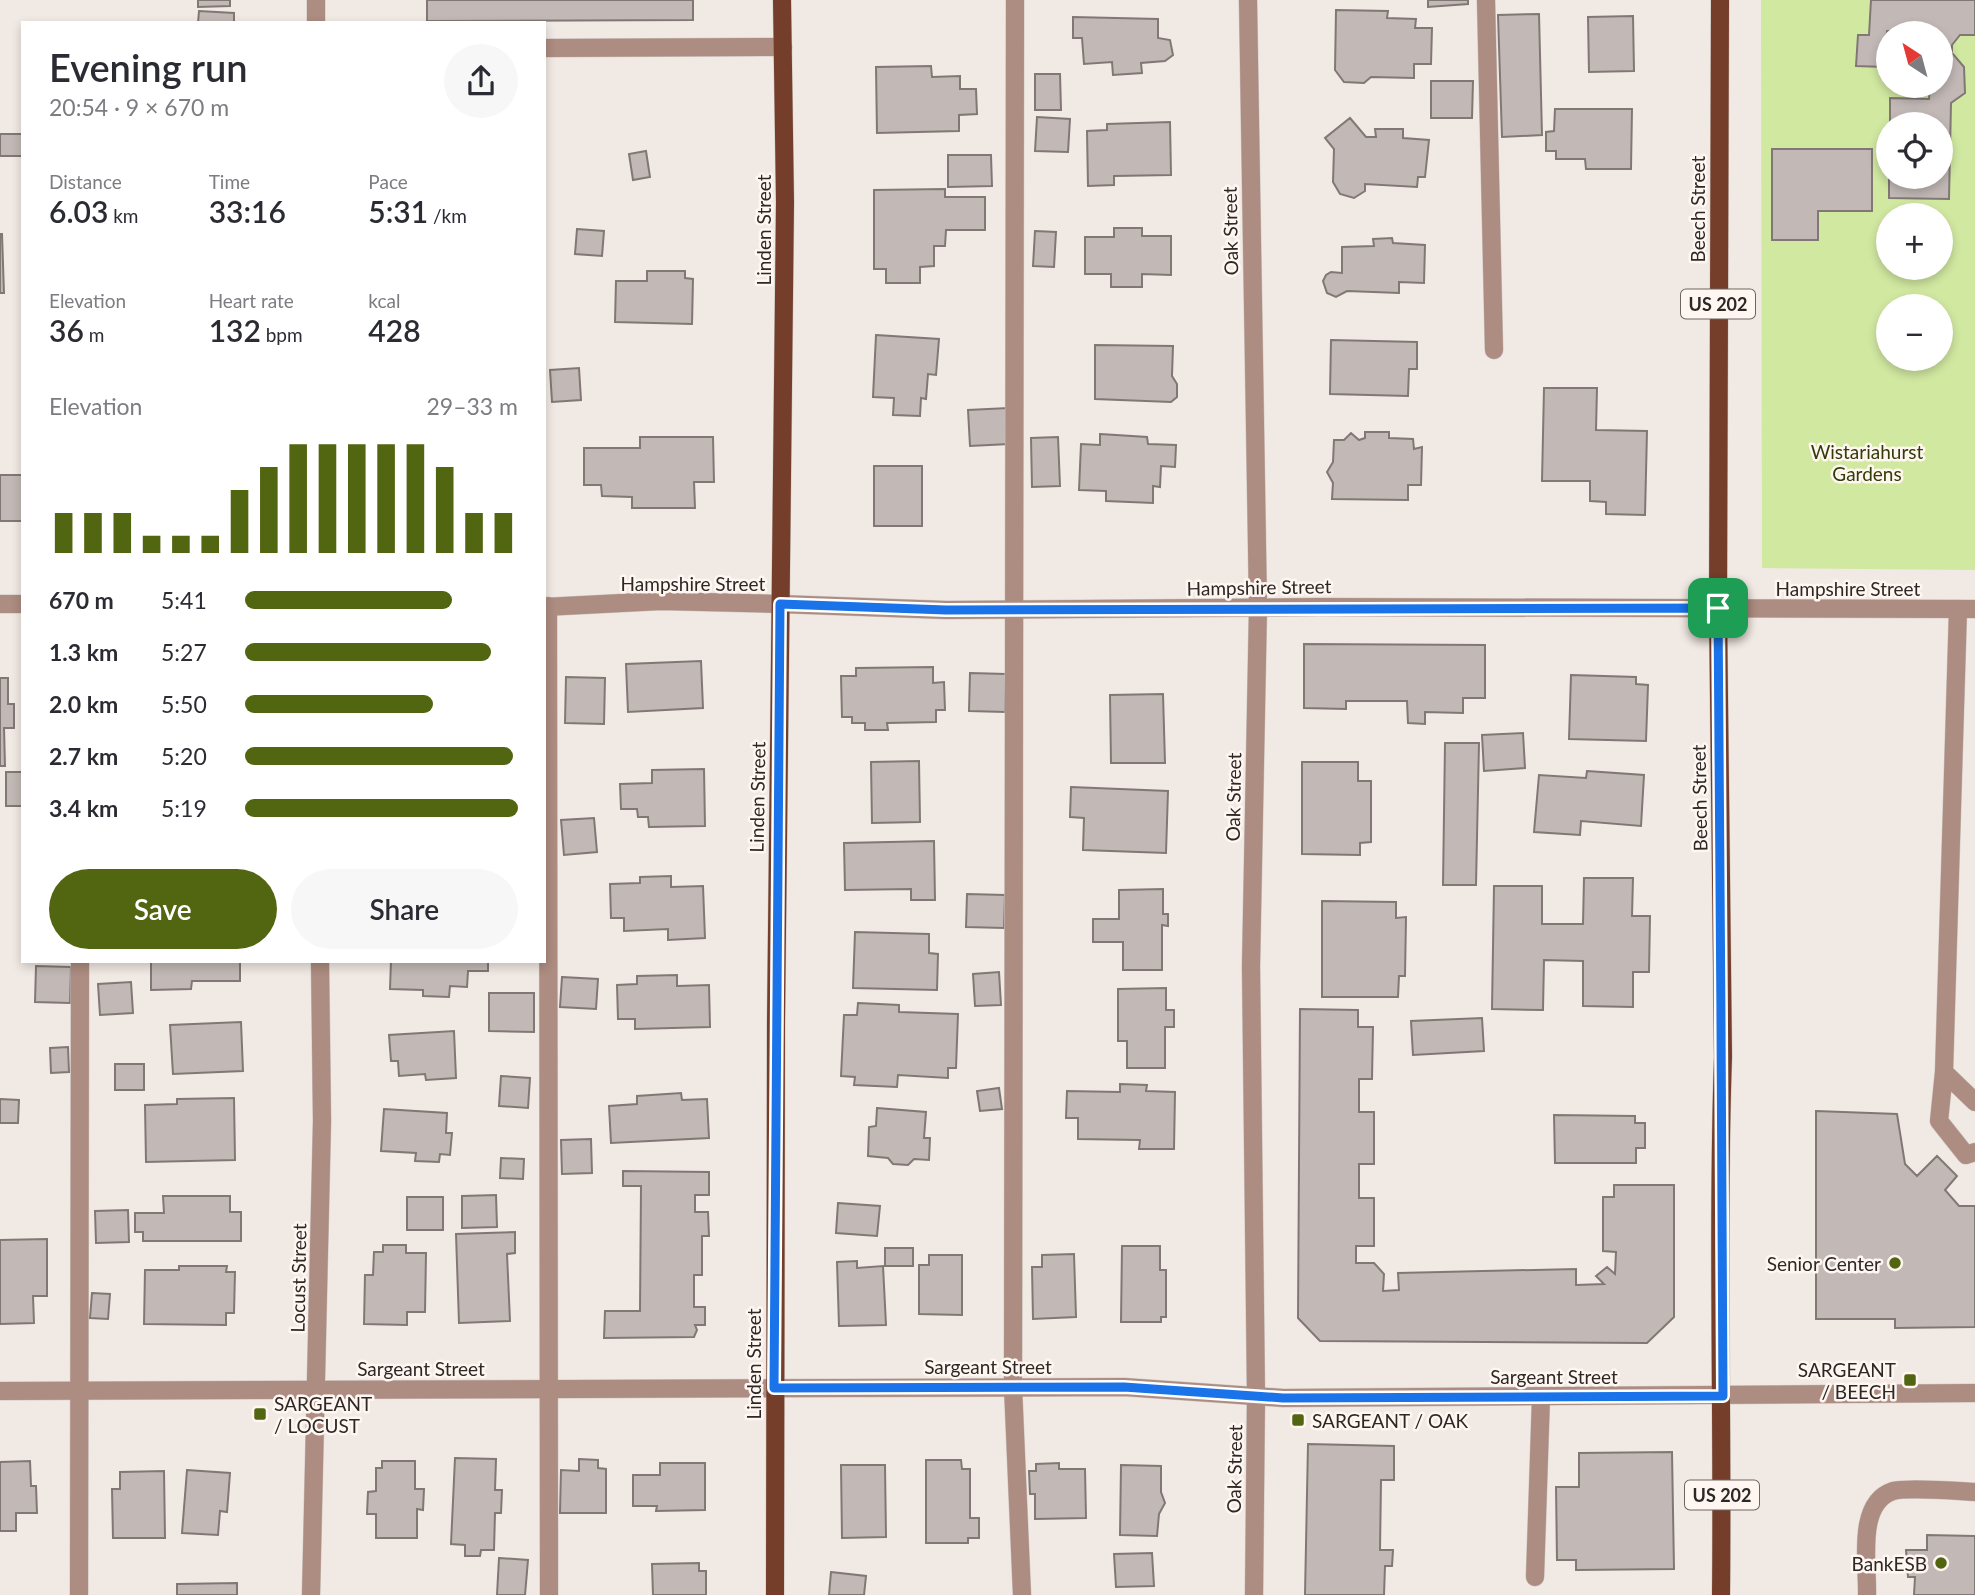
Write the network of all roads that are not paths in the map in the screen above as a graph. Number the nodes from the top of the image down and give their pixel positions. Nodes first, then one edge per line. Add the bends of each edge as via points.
1 (316, 0) edge
2 (782, 0) edge
3 (1015, 0) edge
4 (1248, 0) edge
5 (1486, 0) edge
6 (1720, 0) edge
7 (316, 21) edge
8 (783, 47) junction
9 (546, 48) edge
10 (1494, 350) dead end
11 (0, 604) edge
12 (21, 604) edge
13 (780, 604) junction
14 (546, 606) edge
15 (1258, 607) junction
16 (1718, 608) junction
17 (1966, 609) edge
18 (1015, 610) junction
19 (80, 963) edge
20 (320, 963) edge
21 (1944, 1072) junction
22 (1975, 1102) edge
23 (1975, 1152) edge
24 (1013, 1387) junction
25 (550, 1388) junction
26 (774, 1388) junction
27 (317, 1389) junction
28 (79, 1390) junction
29 (0, 1391) edge
30 (1975, 1394) edge
31 (1256, 1396) junction
32 (1723, 1396) junction
33 (1541, 1397) junction
34 (1975, 1492) edge
35 (1535, 1577) dead end
36 (79, 1595) edge
37 (312, 1595) edge
38 (549, 1595) edge
39 (775, 1595) edge
40 (1022, 1595) edge
41 (1254, 1595) edge
42 (1721, 1595) edge
43 (1867, 1595) edge

1 - 7 street
2 - 8 main road, Linden Street
3 - 18 street
4 - 15 street, Oak Street
5 - 10 street
6 - 16 main road, Beech Street / US 202
8 - 9 street
8 - 13 main road, Linden Street
11 - 12 street
13 - 14 street, Hampshire Street via 661,601
13 - 18 street, Hampshire Street
13 - 26 main road, Linden Street
14 - 25 street
15 - 16 street, Hampshire Street
15 - 18 street, Hampshire Street
15 - 31 street, Oak Street via 1251,966
16 - 17 street, Hampshire Street
16 - 32 main road, Beech Street / US 202
17 - 21 street
18 - 24 street
19 - 28 street
20 - 27 street, Locust Street
21 - 22 street
21 - 23 street via 1939,1121 1966,1155
24 - 26 street, Sargeant Street
24 - 31 street, Sargeant Street via 1124,1387
24 - 40 street
25 - 26 street, Sargeant Street
25 - 27 street, Sargeant Street
25 - 38 street
26 - 39 main road, Linden Street
27 - 28 street, Sargeant Street
27 - 37 street, Locust Street
28 - 29 street, Sargeant Street
28 - 36 street
30 - 32 street, Sargeant Street
31 - 33 street, Sargeant Street
31 - 41 street, Oak Street
32 - 33 street, Sargeant Street
32 - 42 main road, Beech Street / US 202
33 - 35 street
34 - 43 street via 1894,1491 1876,1502 1869,1518

